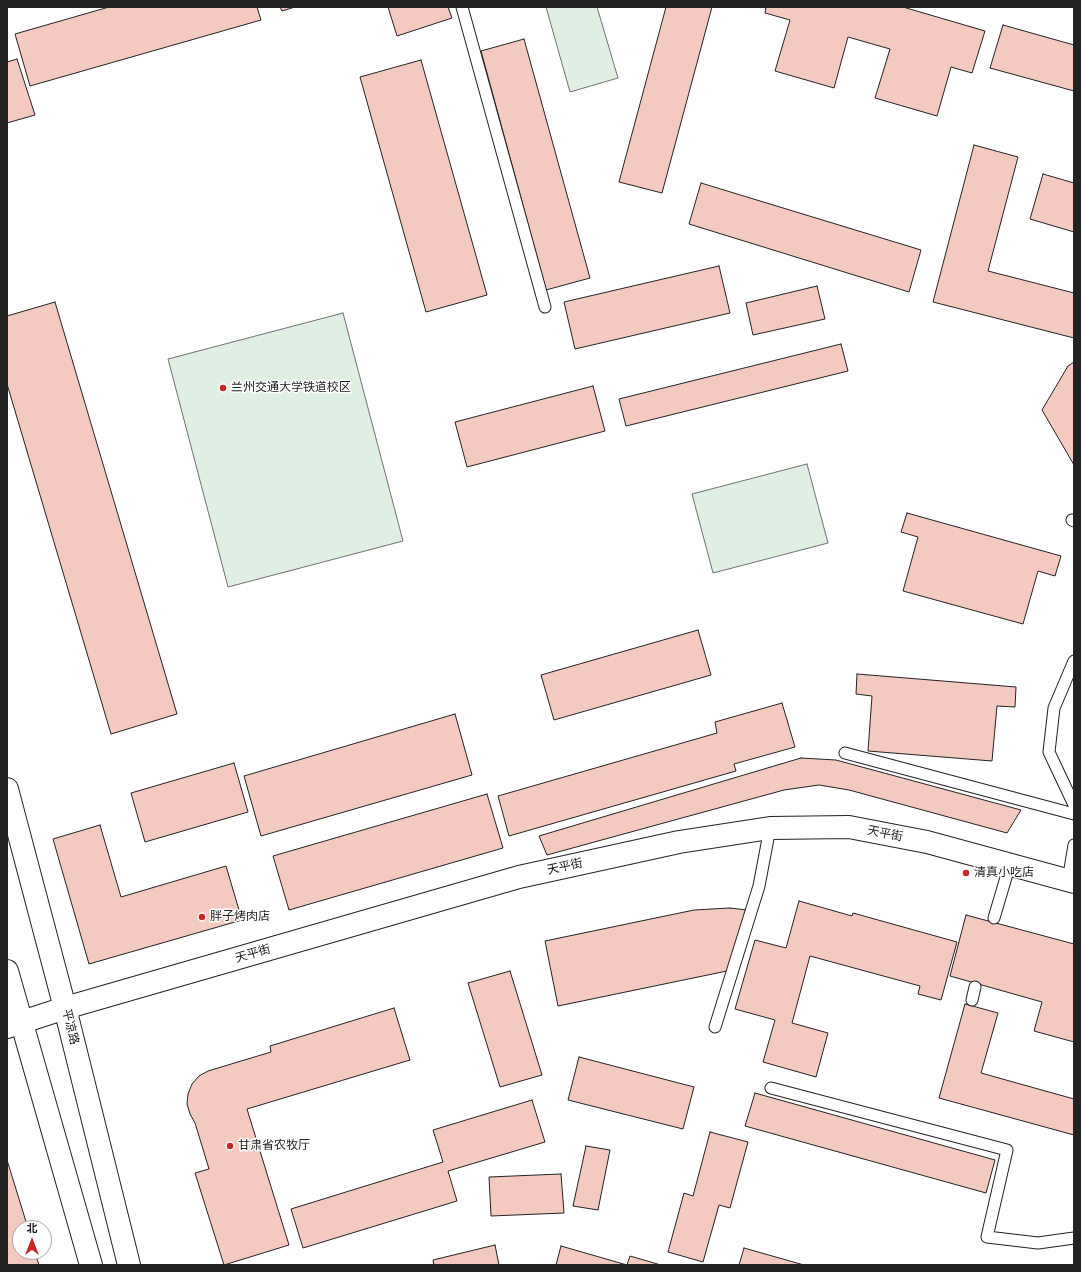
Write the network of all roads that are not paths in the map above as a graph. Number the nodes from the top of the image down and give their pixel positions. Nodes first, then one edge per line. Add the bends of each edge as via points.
1 (462, 7) edge
2 (545, 307) dead end
3 (1074, 660) edge
4 (845, 753) dead end
5 (7, 789) edge
6 (1074, 804) edge
7 (1074, 814) edge
8 (770, 828) junction
9 (1074, 845) edge
10 (1010, 864) junction
11 (1071, 882) edge
12 (994, 918) dead end
13 (7, 972) edge
14 (975, 987) dead end
15 (972, 1000) dead end
16 (65, 1008) junction
17 (14, 1024) edge
18 (715, 1027) dead end
19 (771, 1088) dead end
20 (1074, 1238) edge
21 (91, 1265) edge
22 (130, 1265) edge

1 - 2 lane
3 - 6 lane via 1054,708 1049,752
4 - 7 lane
5 - 16 street, 平凉路
8 - 10 street, 天平街 via 849,827 927,842
8 - 16 street, 天平街 via 679,842 519,877
8 - 18 lane via 759,886
9 - 11 lane
10 - 11 street, 天平街
10 - 12 lane
13 - 17 street
14 - 15 lane
16 - 17 street, 天平街
16 - 22 street, 平凉路
17 - 21 street
19 - 20 lane via 1008,1150 987,1237 1038,1243

